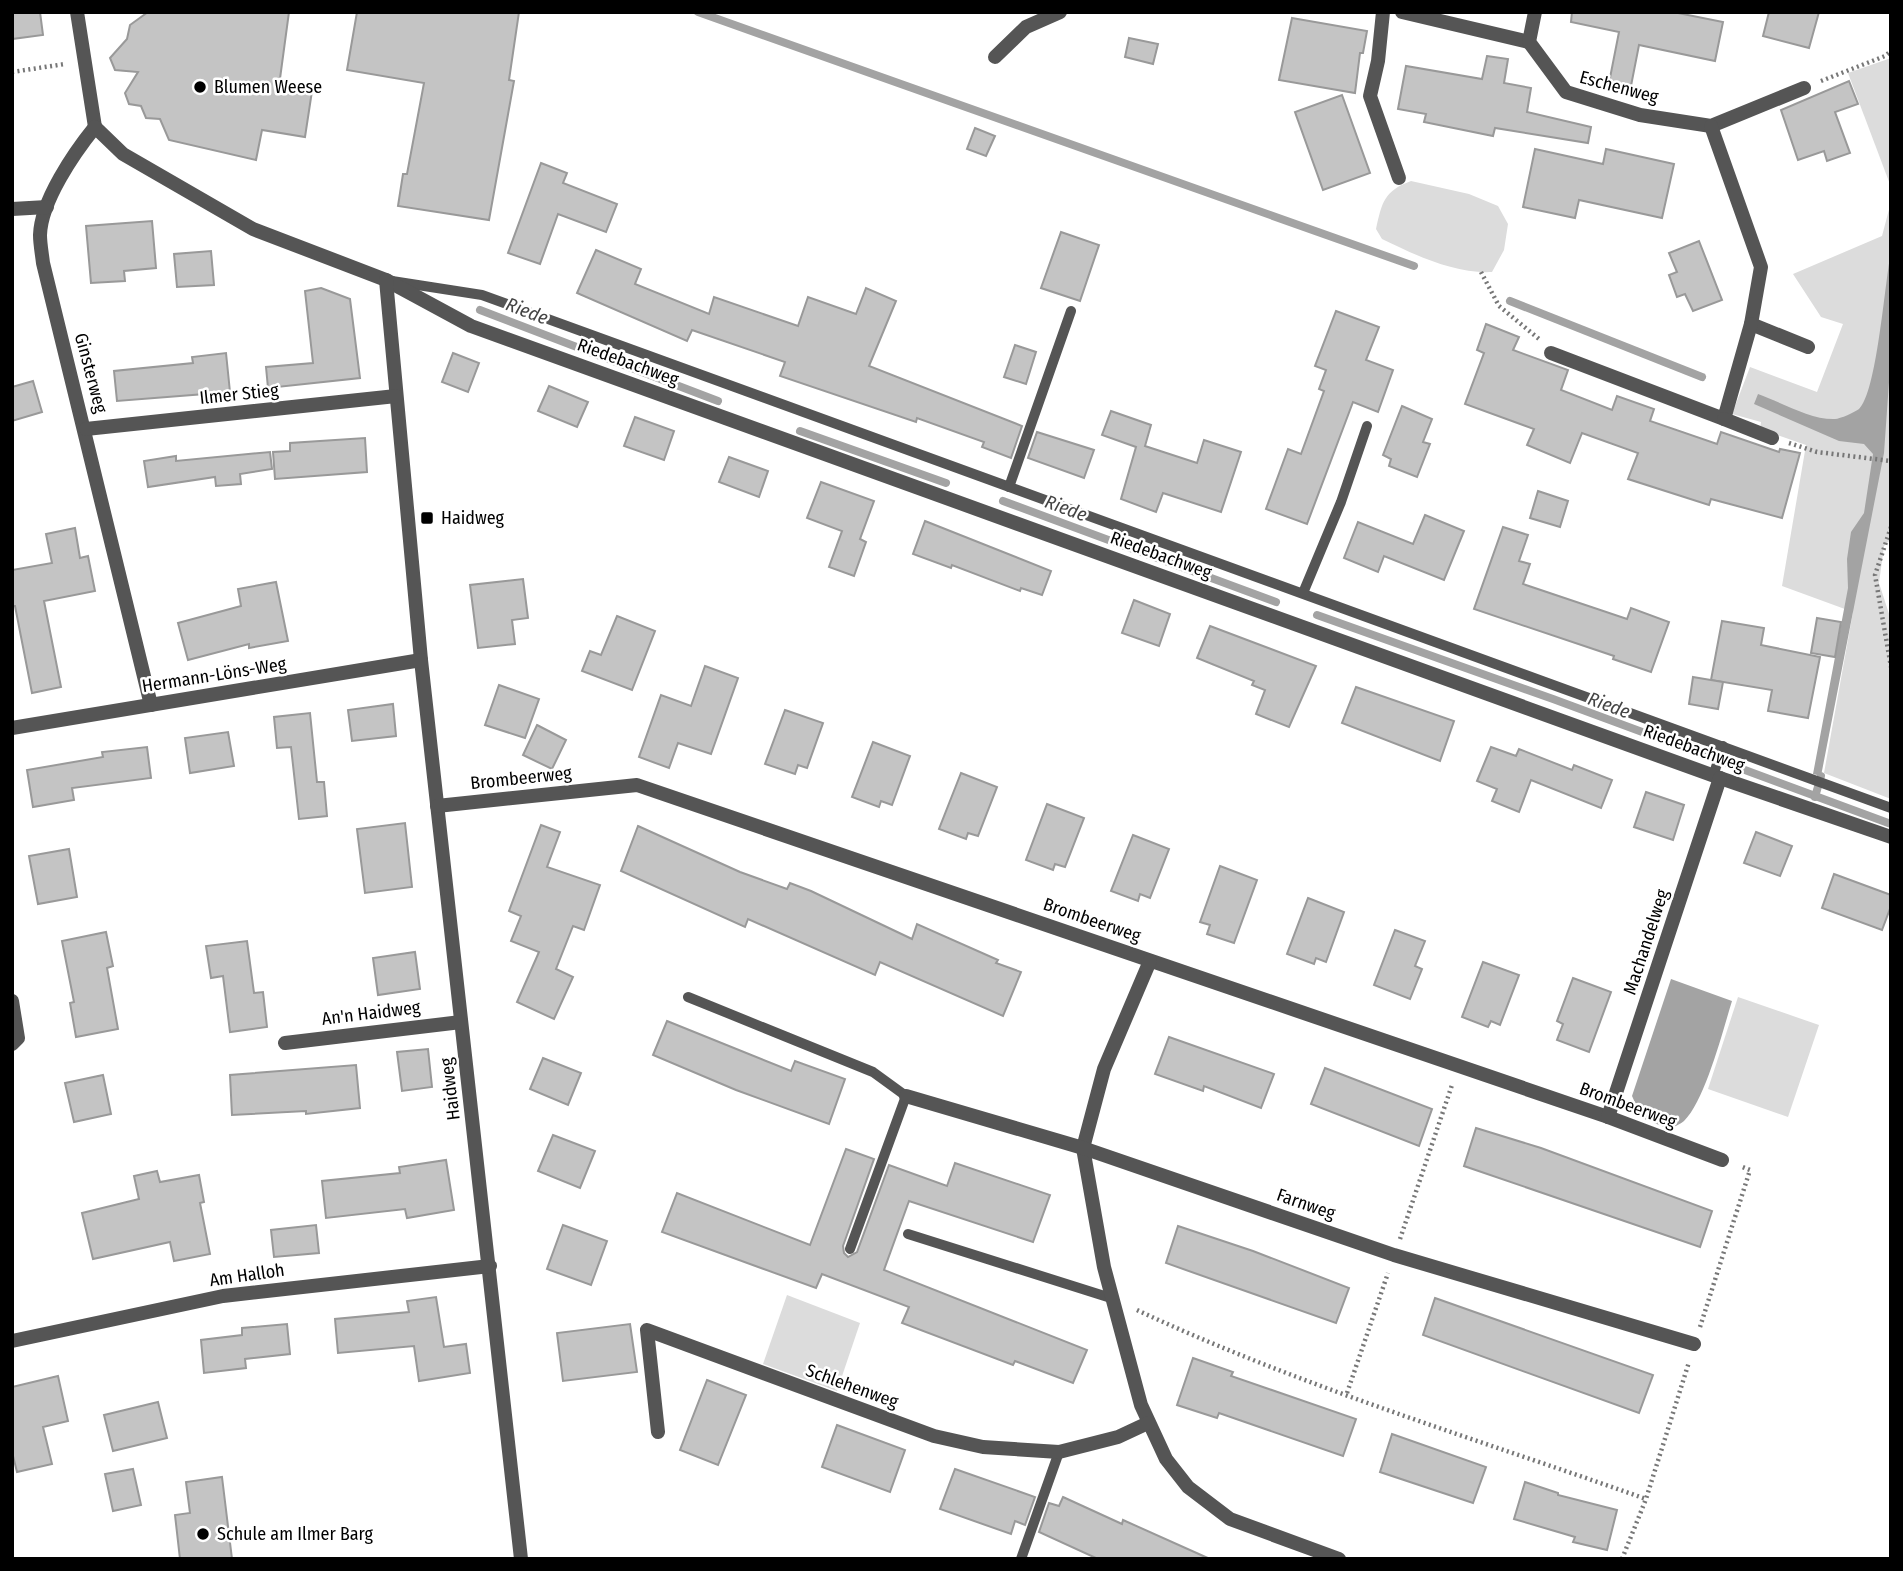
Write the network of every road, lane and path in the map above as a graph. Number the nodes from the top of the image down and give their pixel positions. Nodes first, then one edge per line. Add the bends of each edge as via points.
1 (77, 12) edge
2 (1060, 12) edge
3 (1383, 12) edge
4 (1402, 12) edge
5 (1535, 12) edge
6 (1529, 42) junction
7 (1891, 51) edge
8 (995, 57) dead end
9 (83, 61) junction
10 (12, 72) edge
11 (1804, 88) joint
12 (1711, 126) junction
13 (95, 127) junction
14 (1399, 178) dead end
15 (47, 207) junction
16 (12, 209) edge
17 (1481, 272) dead end
18 (386, 280) junction
19 (1071, 311) dead end
20 (1751, 324) junction
21 (1808, 347) dead end
22 (1551, 353) joint
23 (396, 396) junction
24 (1724, 419) junction
25 (1367, 426) dead end
26 (86, 429) junction
27 (1772, 438) joint
28 (1891, 461) edge
29 (1009, 487) junction
30 (1891, 527) edge
31 (1303, 593) junction
32 (421, 660) junction
33 (1891, 667) edge
34 (151, 705) junction
35 (12, 728) edge
36 (1723, 748) junction
37 (1716, 775) junction
38 (437, 806) junction
39 (1891, 808) edge
40 (1891, 837) edge
41 (1150, 961) junction
42 (688, 997) dead end
43 (12, 1001) edge
44 (461, 1022) junction
45 (285, 1043) dead end
46 (12, 1044) edge
47 (1458, 1067) junction
48 (906, 1096) junction
49 (1608, 1117) junction
50 (1083, 1148) junction
51 (1722, 1160) dead end
52 (908, 1234) dead end
53 (850, 1249) dead end
54 (1394, 1255) junction
55 (489, 1265) junction
56 (1114, 1299) junction
57 (12, 1341) edge
58 (1694, 1344) dead end
59 (1347, 1393) junction
60 (1148, 1423) junction
61 (658, 1432) dead end
62 (1059, 1452) junction
63 (1646, 1499) dead end
64 (521, 1559) edge
65 (1020, 1559) edge
66 (1339, 1559) edge

1 - 9 street
2 - 8 street via 1026,27
3 - 14 street via 1370,96
4 - 6 street
5 - 6 street
6 - 12 street, Eschenweg via 1566,92 1640,115
7 - 11 path
9 - 10 path
9 - 13 street
11 - 12 street
12 - 20 street via 1761,267
13 - 15 street, Ginsterweg via 72,154
13 - 18 street, Riedebachweg via 123,154 253,229
15 - 16 street
15 - 26 street, Ginsterweg via 40,233 43,263
17 - 22 path via 1499,306
18 - 23 street, Haidweg
18 - 29 lane, Riedebachweg via 482,295
18 - 37 street, Riedebachweg via 471,326
19 - 29 lane
20 - 21 street
20 - 24 street
22 - 24 street
23 - 26 street, Ilmer Stieg
23 - 32 street, Haidweg
24 - 27 street
25 - 31 lane
26 - 34 street, Ginsterweg
27 - 28 path via 1817,453
29 - 31 lane, Riedebachweg
30 - 33 path via 1875,575
31 - 36 lane, Riedebachweg
32 - 34 street, Hermann-Löns-Weg
32 - 38 street, Haidweg
34 - 35 street, Hermann-Löns-Weg
36 - 37 lane
36 - 39 lane, Riedebachweg
37 - 40 street, Riedebachweg
37 - 49 street, Machandelweg
38 - 41 street, Brombeerweg via 637,785
38 - 44 street, Haidweg
41 - 47 street, Brombeerweg
41 - 50 street via 1104,1069
42 - 48 lane via 873,1072
43 - 46 street via 18,1038
44 - 45 street, An'n Haidweg
44 - 55 street, Haidweg
47 - 49 street, Brombeerweg
47 - 54 path
48 - 50 street, Farnweg
48 - 53 lane
49 - 51 street, Brombeerweg
50 - 54 street, Farnweg
50 - 56 street
52 - 56 lane
54 - 58 street, Farnweg
54 - 59 path
55 - 57 street, Am Halloh via 223,1296
55 - 64 street, Haidweg
56 - 59 path via 1184,1332
56 - 60 street
59 - 63 path
60 - 62 street, Schlehenweg via 1118,1437
60 - 66 street via 1166,1459 1188,1487 1230,1519
61 - 62 street, Schlehenweg via 647,1330 934,1436 984,1447
62 - 65 lane

